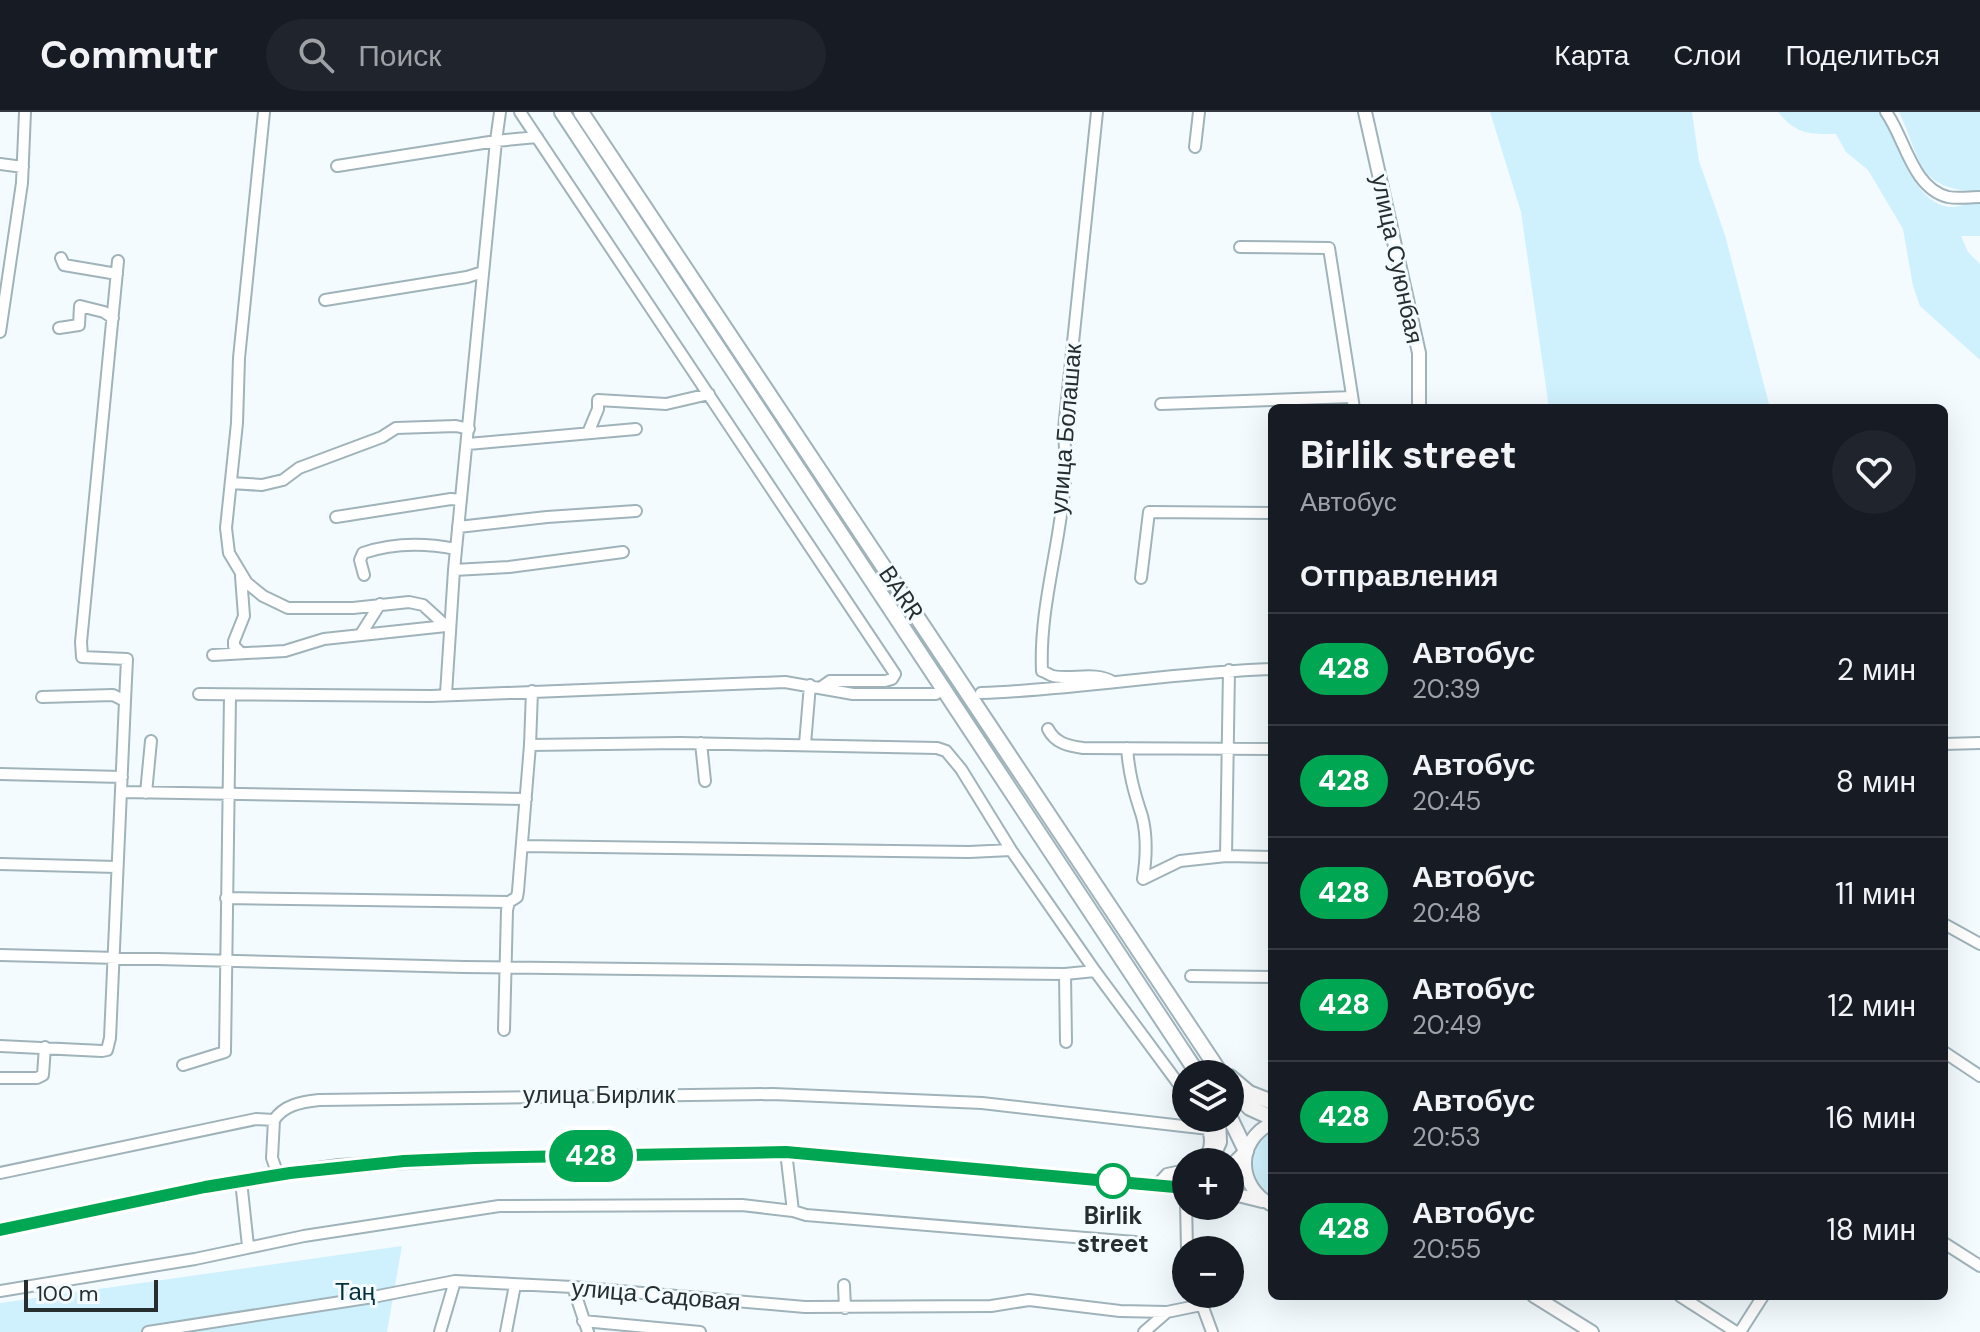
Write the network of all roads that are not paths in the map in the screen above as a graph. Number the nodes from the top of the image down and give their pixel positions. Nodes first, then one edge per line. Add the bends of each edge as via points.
1 (25, 112) edge
2 (264, 112) edge
3 (500, 112) edge
4 (520, 112) edge
5 (562, 112) edge
6 (581, 112) edge
7 (1097, 112) edge
8 (1199, 112) edge
9 (1365, 112) edge
10 (1886, 112) edge
11 (537, 137) junction
12 (496, 141) junction
13 (1195, 147) dead end
14 (0, 164) edge
15 (337, 166) dead end
16 (23, 167) junction
17 (1980, 197) edge
18 (0, 237) edge
19 (13, 237) junction
20 (1240, 247) dead end
21 (61, 258) dead end
22 (118, 261) dead end
23 (483, 272) junction
24 (117, 274) junction
25 (325, 300) dead end
26 (113, 318) junction
27 (0, 322) edge
28 (59, 328) dead end
29 (0, 332) edge
30 (709, 394) junction
31 (1353, 402) edge
32 (1161, 404) dead end
33 (1419, 404) edge
34 (469, 429) junction
35 (636, 429) dead end
36 (588, 433) junction
37 (468, 444) junction
38 (231, 483) junction
39 (461, 500) junction
40 (636, 511) dead end
41 (1268, 513) edge
42 (336, 517) dead end
43 (458, 527) junction
44 (456, 549) junction
45 (623, 552) dead end
46 (454, 570) junction
47 (364, 575) dead end
48 (241, 576) junction
49 (1141, 578) dead end
50 (380, 604) junction
51 (447, 625) junction
52 (361, 634) junction
53 (240, 652) junction
54 (213, 655) dead end
55 (1268, 669) edge
56 (1229, 670) junction
57 (1113, 682) junction
58 (815, 686) junction
59 (532, 691) junction
60 (981, 693) dead end
61 (199, 694) dead end
62 (446, 694) junction
63 (936, 694) dead end
64 (230, 696) junction
65 (42, 697) dead end
66 (125, 701) junction
67 (1048, 729) dead end
68 (151, 741) dead end
69 (701, 743) junction
70 (1980, 743) edge
71 (805, 744) junction
72 (1948, 744) edge
73 (530, 745) junction
74 (1127, 748) junction
75 (1229, 748) junction
76 (1268, 749) edge
77 (0, 774) edge
78 (122, 777) junction
79 (705, 781) dead end
80 (122, 792) junction
81 (146, 793) junction
82 (229, 796) junction
83 (526, 799) junction
84 (522, 846) junction
85 (1011, 850) junction
86 (1226, 856) junction
87 (1268, 857) edge
88 (0, 864) edge
89 (117, 867) junction
90 (226, 898) junction
91 (509, 902) junction
92 (1948, 926) edge
93 (1980, 944) edge
94 (0, 955) edge
95 (114, 960) junction
96 (225, 962) junction
97 (505, 968) junction
98 (1095, 971) junction
99 (1065, 974) junction
100 (1191, 976) dead end
101 (1268, 977) edge
102 (504, 1030) dead end
103 (1066, 1042) dead end
104 (0, 1046) edge
105 (45, 1047) junction
106 (1948, 1055) edge
107 (1189, 1060) edge
108 (1213, 1060) edge
109 (183, 1065) dead end
110 (1172, 1075) edge
111 (1980, 1076) edge
112 (0, 1078) edge
113 (1244, 1089) edge
114 (1268, 1100) edge
115 (1244, 1102) edge
116 (1268, 1118) edge
117 (274, 1120) junction
118 (1172, 1120) edge
119 (1268, 1124) edge
120 (1237, 1132) edge
121 (1246, 1151) junction
122 (786, 1152) junction
123 (0, 1173) edge
124 (1172, 1173) edge
125 (278, 1175) junction
126 (241, 1181) junction
127 (1172, 1183) edge
128 (1157, 1185) junction
129 (1172, 1187) edge
130 (1244, 1197) edge
131 (1268, 1203) edge
132 (793, 1211) junction
133 (0, 1230) edge
134 (1135, 1242) dead end
135 (248, 1246) junction
136 (1948, 1246) edge
137 (1980, 1266) edge
138 (455, 1281) junction
139 (515, 1285) junction
140 (844, 1285) dead end
141 (573, 1287) junction
142 (0, 1291) edge
143 (1540, 1300) edge
144 (1686, 1300) edge
145 (1760, 1300) edge
146 (845, 1308) junction
147 (1178, 1308) edge
148 (1202, 1308) edge
149 (1167, 1312) junction
150 (583, 1321) junction
151 (212, 1327) edge
152 (148, 1332) edge
153 (440, 1332) edge
154 (506, 1332) edge
155 (588, 1332) edge
156 (700, 1332) edge
157 (1144, 1332) edge
158 (1212, 1332) edge
159 (1592, 1332) edge
160 (1738, 1332) edge

1 - 16 street
2 - 38 street
3 - 12 street
4 - 11 street
5 - 107 highway, BARR
6 - 108 highway, BARR
7 - 57 street, улица Болашак via 1064,429 1065,479 1041,663 1042,671 1052,675
8 - 13 street
9 - 33 main road, улица Суюнбая via 1419,353
10 - 17 street via 1928,186 1948,197
11 - 12 street
11 - 30 street
12 - 15 street
12 - 23 street
14 - 16 street
16 - 19 street
18 - 19 street
19 - 27 street
20 - 31 street via 1329,248
21 - 24 street via 76,269
22 - 24 street
23 - 25 street
23 - 34 street
24 - 26 street
26 - 28 street via 80,306 79,325
26 - 66 street via 81,642 82,657 127,659
27 - 29 street
30 - 36 street via 666,404 598,400
30 - 58 street via 895,674 885,681
31 - 32 street
34 - 37 street
34 - 38 street via 396,428 276,482
35 - 36 street
36 - 37 street
37 - 39 street
38 - 48 street via 226,528 229,553
39 - 42 street
39 - 43 street
40 - 43 street
41 - 49 street via 1149,512
43 - 44 street
44 - 46 street
44 - 47 street via 408,545 373,550 360,560
45 - 46 street
46 - 51 street
48 - 50 street via 263,596 288,608
48 - 53 street via 244,616 234,641
50 - 51 street via 423,605
50 - 52 street
51 - 52 street
51 - 62 street
52 - 53 street via 285,651
53 - 54 street
55 - 56 street
56 - 57 street
56 - 75 street
57 - 60 street
58 - 59 street via 728,682
58 - 63 street via 853,694
58 - 71 street
59 - 62 street
59 - 73 street
61 - 64 street
62 - 64 street
64 - 82 street
65 - 66 street via 113,695
66 - 78 street
67 - 74 street via 1065,745
68 - 81 street
69 - 71 street
69 - 73 street
69 - 79 street
70 - 72 street
71 - 85 street via 946,751
73 - 83 street
74 - 75 street
74 - 86 street via 1129,779 1142,818 1143,879 1180,861
75 - 76 street
75 - 86 street
77 - 78 street
78 - 80 street
80 - 81 street
80 - 89 street
81 - 82 street
82 - 83 street
82 - 90 street
83 - 84 street
84 - 85 street
84 - 91 street via 517,897
85 - 98 street
86 - 87 street
88 - 89 street
89 - 95 street
90 - 91 street
90 - 96 street
91 - 97 street
92 - 93 street
94 - 95 street
95 - 96 street
95 - 105 street via 107,1050
96 - 97 street
96 - 109 street via 225,1052
97 - 99 street
97 - 102 street
98 - 99 street
98 - 110 street
99 - 103 street
100 - 101 street
104 - 105 street
105 - 112 street via 43,1075
106 - 111 street
113 - 114 highway
115 - 116 highway
117 - 118 street, улица Бирлик via 294,1104 319,1100 751,1094 982,1103
117 - 123 street, улица Бирлик via 256,1119
117 - 125 street via 272,1158
119 - 121 main road
120 - 121 highway
121 - 131 main road via 1249,1184
122 - 125 main road via 404,1161
122 - 128 main road
122 - 132 street
124 - 128 street
125 - 126 main road
126 - 133 main road
126 - 135 street
127 - 128 highway
128 - 129 main road
130 - 131 main road
132 - 134 street
132 - 135 street via 742,1205 499,1206
135 - 142 street
136 - 137 street
138 - 139 street, улица Садовая
138 - 151 street, улица Садовая
138 - 153 street
139 - 141 street, улица Садовая
139 - 154 street
140 - 146 street
141 - 146 street, улица Садовая
141 - 150 street
143 - 159 main road
144 - 160 street
145 - 160 street
146 - 149 street, улица Садовая via 991,1306 1029,1300
147 - 149 street, улица Садовая
148 - 158 street
149 - 157 street
150 - 155 street
150 - 156 street
151 - 152 street, улица Садовая

